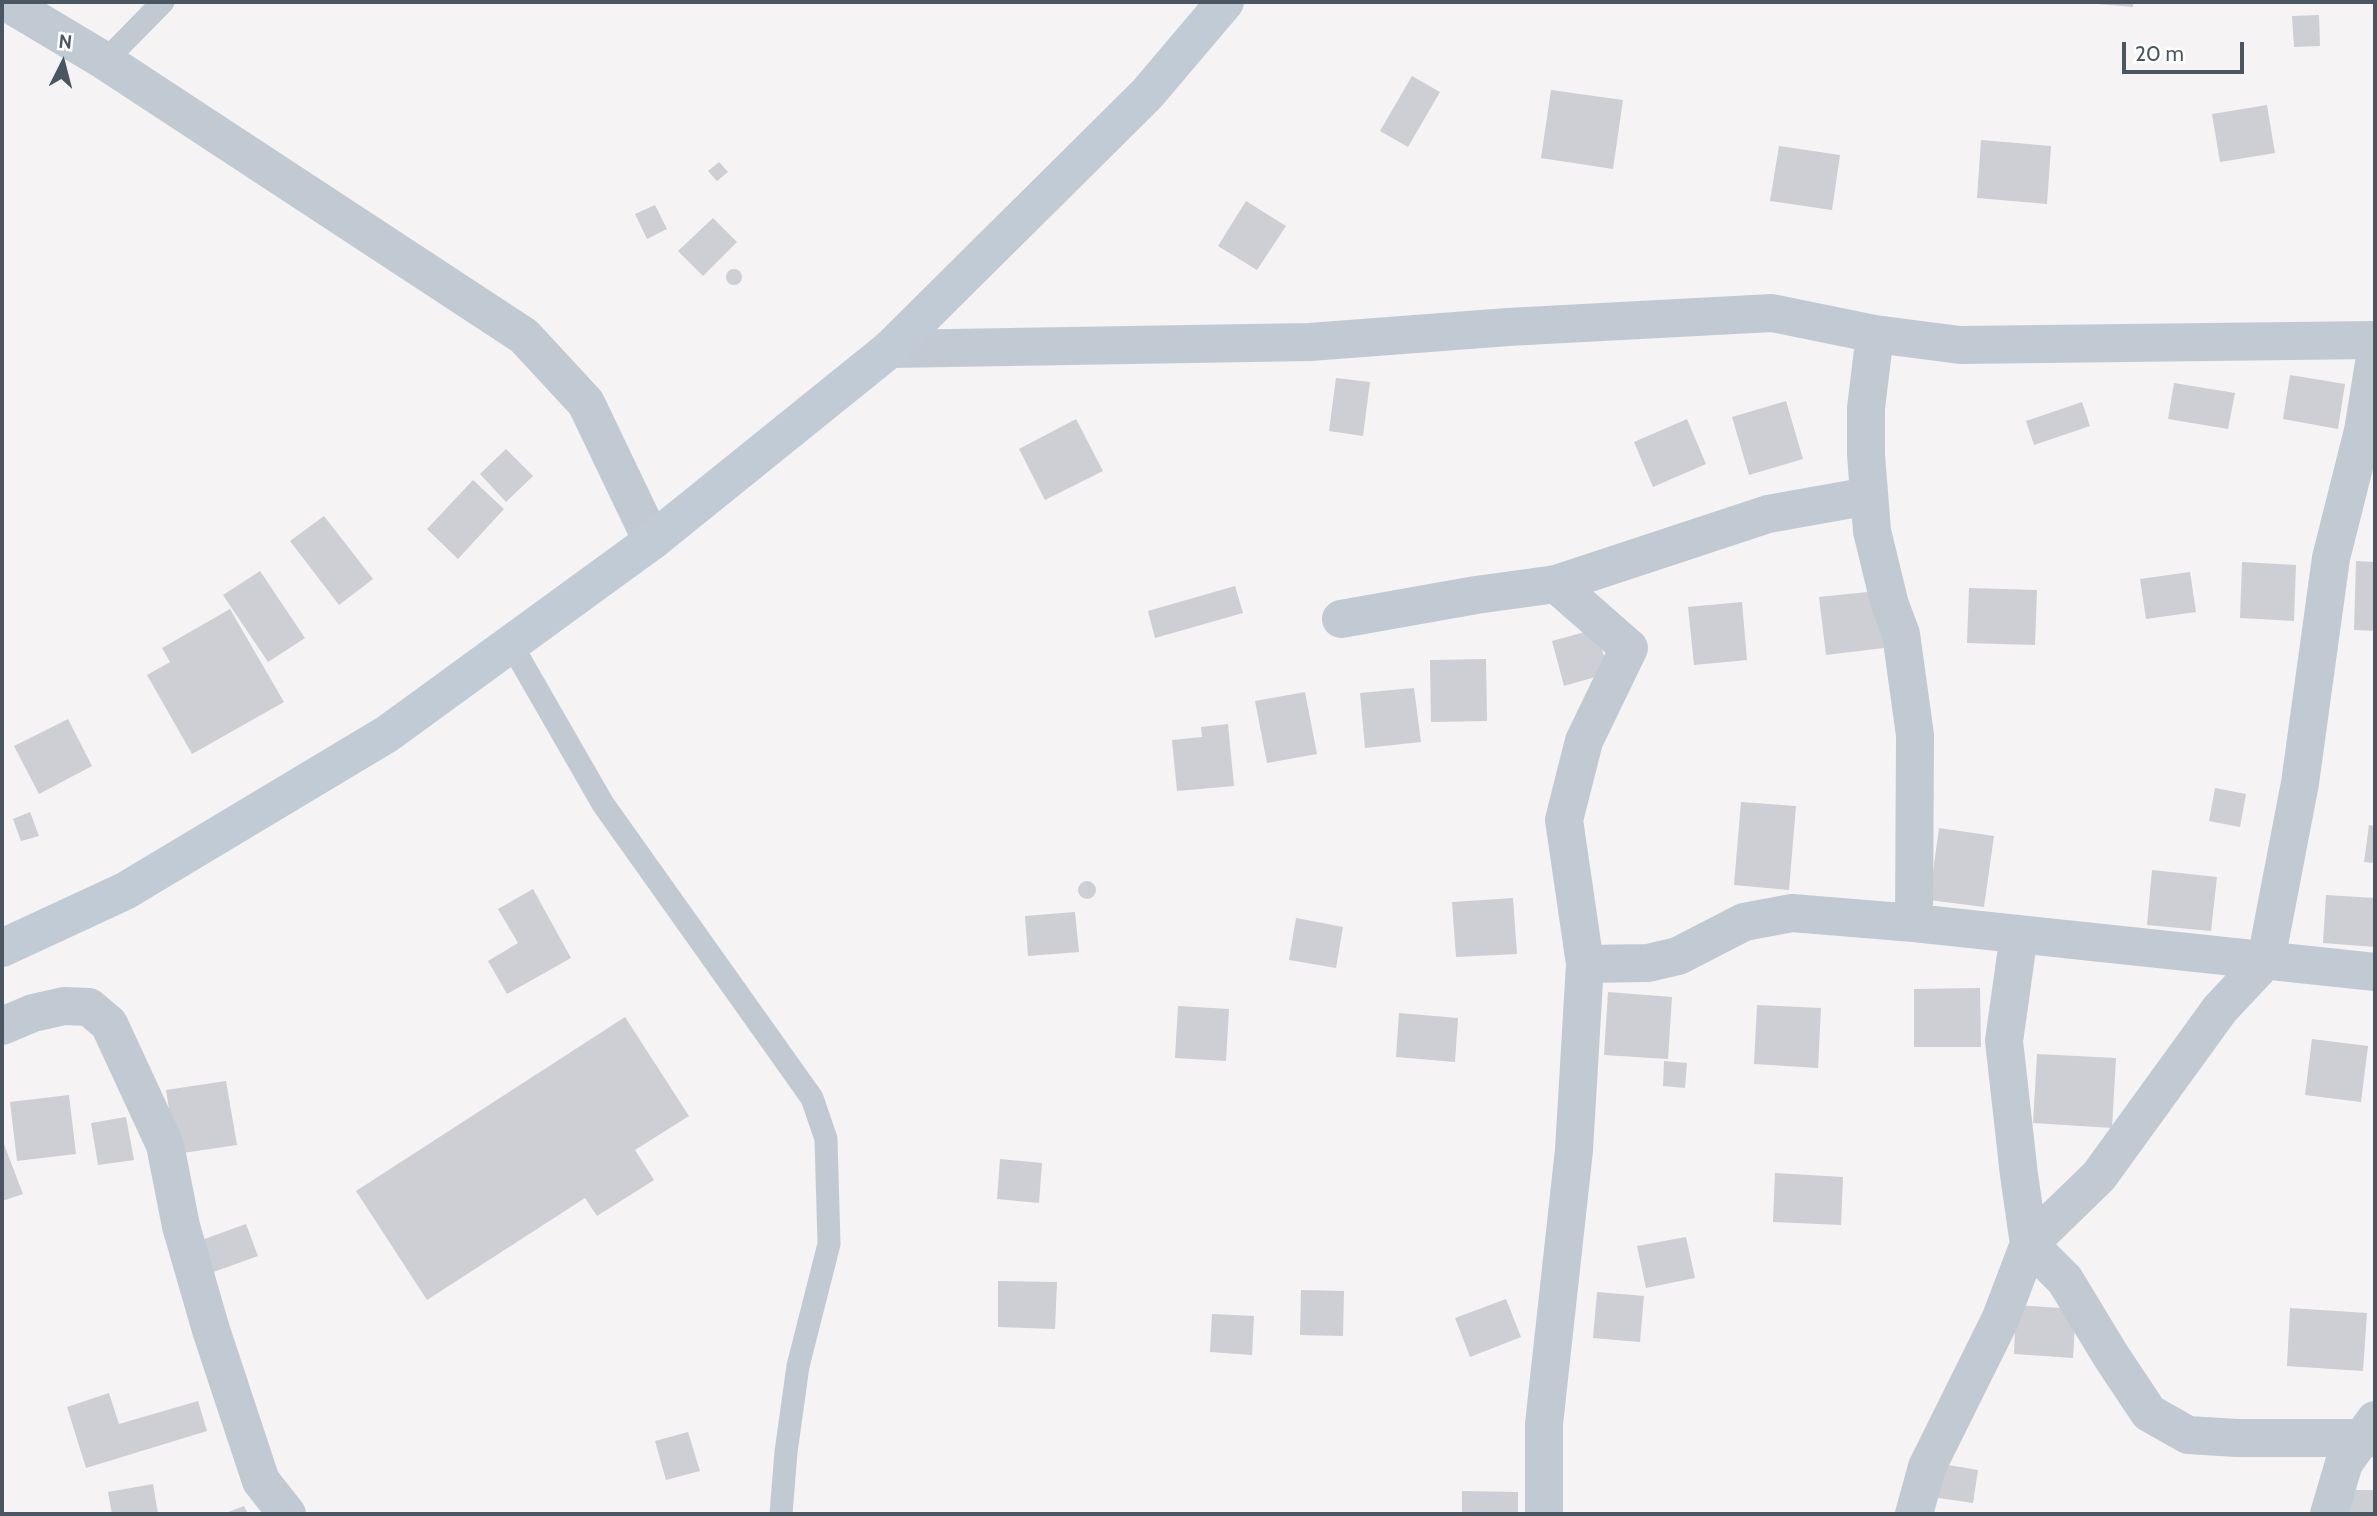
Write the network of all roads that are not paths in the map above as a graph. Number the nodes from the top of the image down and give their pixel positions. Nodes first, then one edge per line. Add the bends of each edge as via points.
1 (6, 2) edge
2 (163, 2) edge
3 (1224, 2) edge
4 (53, 31) junction
5 (2, 33) edge
6 (105, 61) junction
7 (1875, 334) junction
8 (2375, 340) edge
9 (890, 349) junction
10 (2375, 357) edge
11 (1869, 496) junction
12 (652, 541) junction
13 (1556, 584) junction
14 (1340, 619) dead end
15 (511, 644) junction
16 (1914, 923) junction
17 (2019, 934) junction
18 (2, 948) edge
19 (2266, 960) junction
20 (1585, 964) junction
21 (2374, 975) edge
22 (2, 1026) edge
23 (2029, 1244) junction
24 (2371, 1431) edge
25 (287, 1514) edge
26 (781, 1514) edge
27 (1544, 1514) edge
28 (1914, 1514) edge
29 (2329, 1514) edge

1 - 4 street
2 - 6 lane
3 - 9 main road via 1147,94
4 - 5 street
4 - 6 street
6 - 12 street via 524,336 586,403
7 - 8 street via 1960,345
7 - 9 street via 1772,313 1310,342
7 - 11 street via 1866,408
9 - 12 main road
10 - 19 street via 2363,431 2331,558 2300,783
11 - 13 street via 1768,514
11 - 16 street via 1871,531 1901,634 1915,735
12 - 15 main road
13 - 14 street
13 - 20 street via 1629,648 1584,741 1564,820
15 - 18 main road via 387,734 125,891
15 - 26 lane via 603,804 812,1098 826,1139 829,1244 798,1366
16 - 17 street
16 - 20 street via 1792,913 1744,922 1678,956 1648,963
17 - 19 street
17 - 23 street via 2004,1041
19 - 21 street
19 - 23 street via 2220,1009 2099,1176
20 - 27 street via 1574,1150 1544,1424
22 - 25 street via 64,1006 89,1007 109,1024 165,1145 181,1227 261,1481
23 - 24 street via 2065,1280 2149,1413 2189,1435 2237,1438
23 - 28 street via 2000,1320 1927,1467
24 - 29 street via 2344,1463

